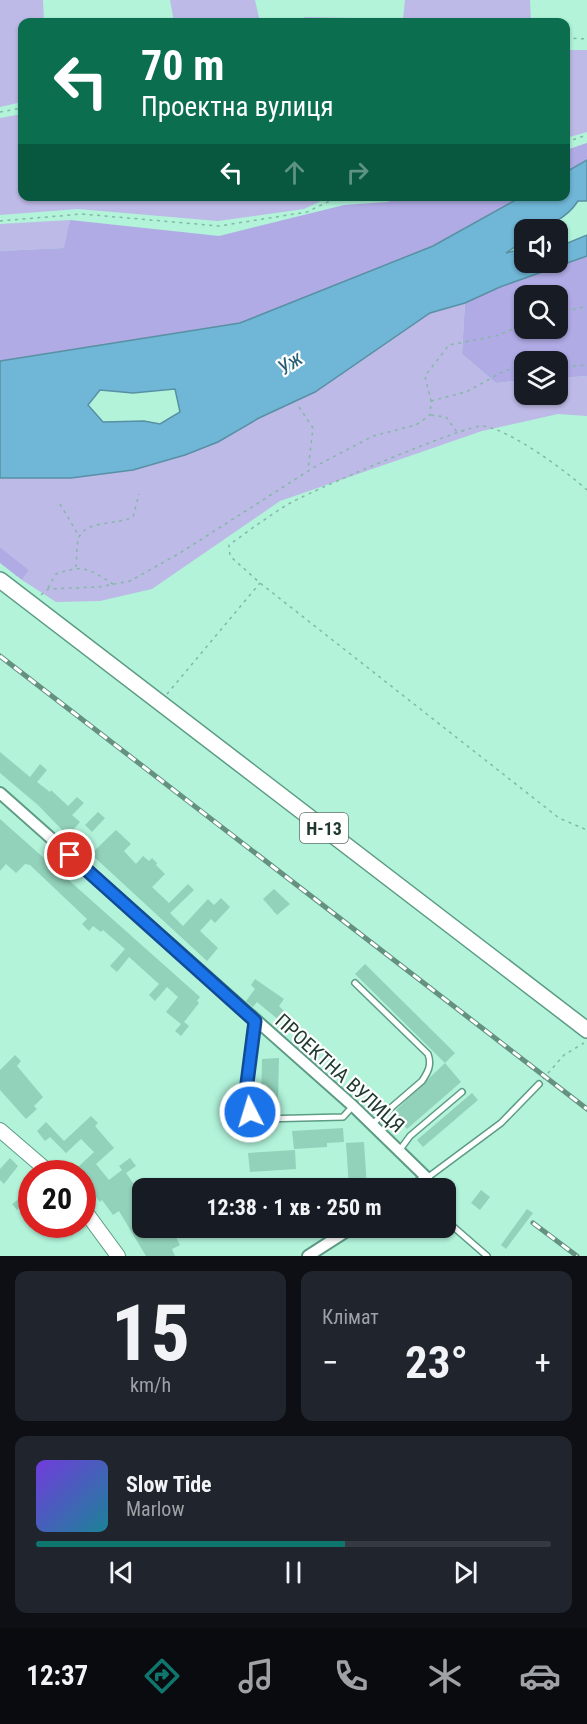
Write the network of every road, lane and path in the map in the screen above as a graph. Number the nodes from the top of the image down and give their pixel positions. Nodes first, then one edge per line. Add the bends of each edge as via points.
1 (570, 38) edge
2 (587, 39) edge
3 (18, 109) edge
4 (0, 112) edge
5 (587, 135) edge
6 (570, 141) edge
7 (330, 201) edge
8 (0, 221) edge
9 (587, 306) edge
10 (568, 311) edge
11 (514, 329) edge
12 (587, 365) edge
13 (568, 366) edge
14 (514, 370) edge
15 (431, 401) junction
16 (299, 407) dead end
17 (430, 415) junction
18 (457, 433) junction
19 (308, 471) junction
20 (587, 490) edge
21 (139, 494) dead end
22 (60, 504) dead end
23 (79, 537) junction
24 (76, 567) junction
25 (0, 580) edge
26 (260, 583) junction
27 (113, 584) junction
28 (48, 589) junction
29 (31, 603) junction
30 (160, 701) junction
31 (0, 793) edge
32 (587, 830) edge
33 (356, 982) dead end
34 (255, 1021) junction
35 (587, 1030) edge
36 (587, 1041) edge
37 (539, 1084) joint
38 (462, 1092) dead end
39 (353, 1106) junction
40 (371, 1125) junction
41 (0, 1130) edge
42 (399, 1151) junction
43 (35, 1160) edge
44 (427, 1178) joint
45 (96, 1226) edge
46 (456, 1229) edge
47 (336, 1238) edge
48 (118, 1256) edge
49 (308, 1256) edge
50 (487, 1256) edge

1 - 2 path
3 - 4 path
5 - 6 path
7 - 8 path via 307,212 219,226 82,214
9 - 10 path
11 - 15 path via 449,345 425,376
12 - 13 path
14 - 15 path via 506,370 466,392
15 - 17 path
16 - 19 path via 313,428
17 - 18 path via 446,417
17 - 19 path via 417,425 373,436
18 - 20 path via 482,426 503,434 564,469
18 - 26 path via 286,505 229,545 230,556
19 - 27 path via 180,553 130,581
21 - 23 path via 133,517 88,527
22 - 23 path
23 - 24 path
24 - 27 path via 89,569
24 - 28 path via 56,574
25 - 29 main road, Н-13
26 - 30 path
26 - 32 path via 559,818
27 - 28 path
28 - 29 path
29 - 30 main road, Н-13
30 - 35 main road, Н-13
31 - 34 street, ПРОЕКТНА ВУЛИЦЯ
33 - 40 lane via 430,1060 422,1081
34 - 39 street, ПРОЕКТНА ВУЛИЦЯ
34 - 39 lane via 246,1091 250,1112 261,1119 343,1117
36 - 37 path via 564,1055
37 - 44 lane via 501,1123
38 - 42 lane via 410,1136
39 - 40 street, ПРОЕКТНА ВУЛИЦЯ
40 - 42 street, ПРОЕКТНА ВУЛИЦЯ
41 - 43 main road
42 - 44 street, ПРОЕКТНА ВУЛИЦЯ
45 - 48 main road
46 - 50 lane
47 - 49 street

